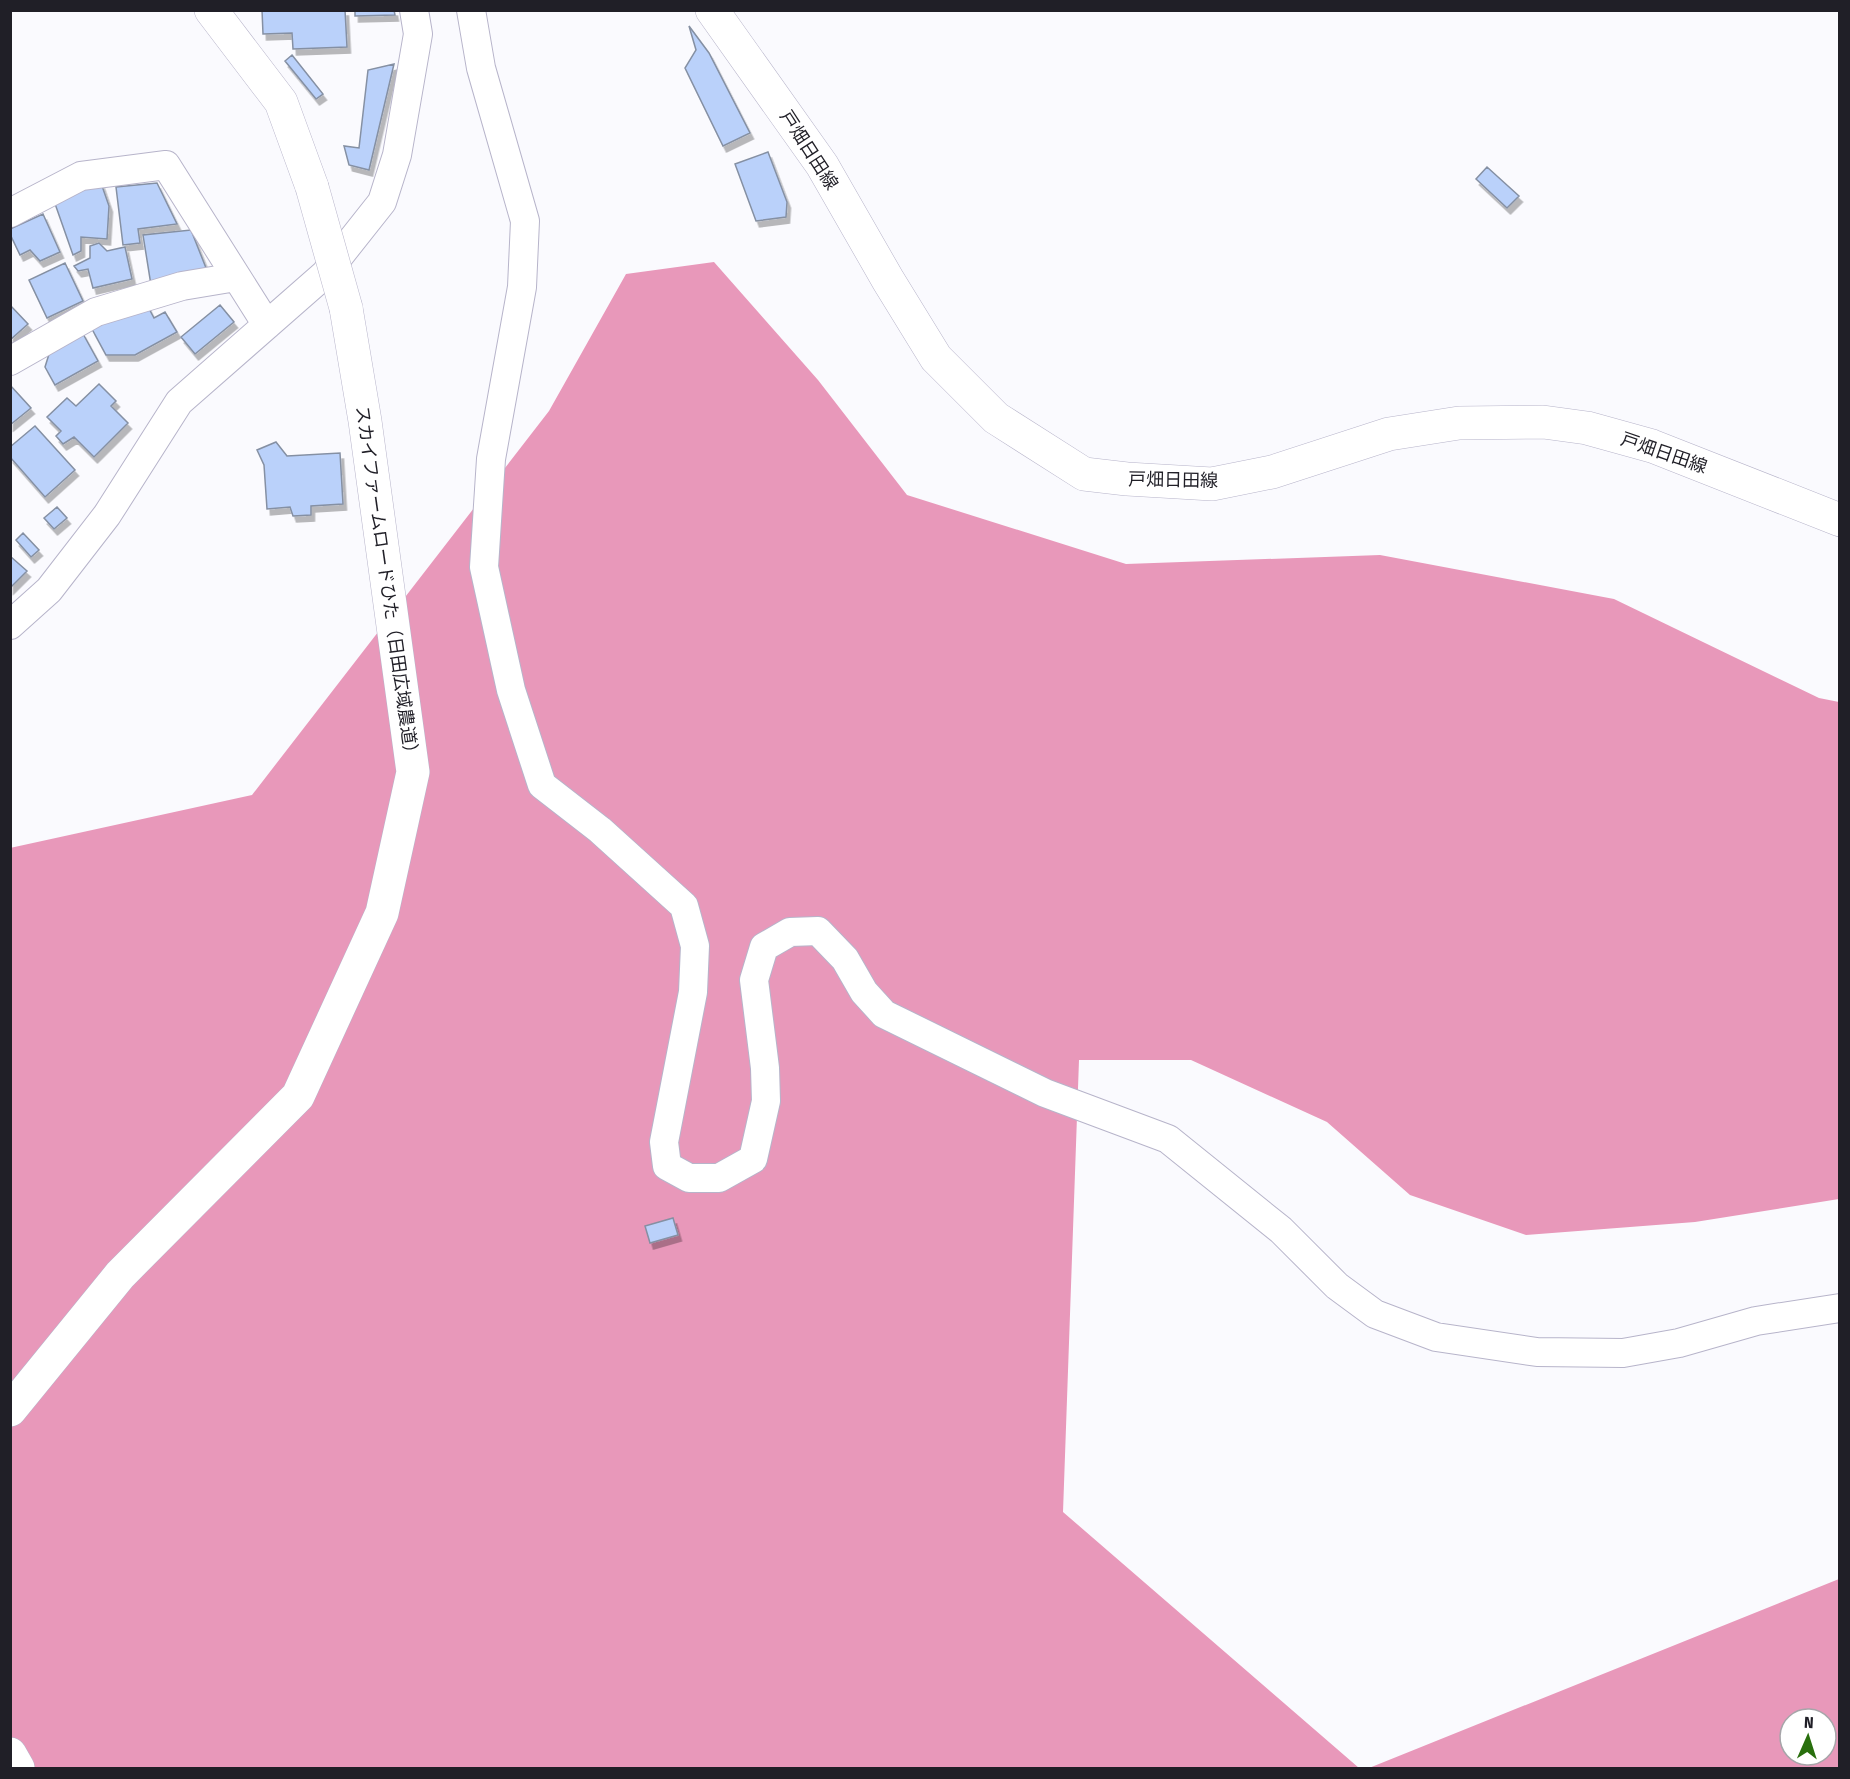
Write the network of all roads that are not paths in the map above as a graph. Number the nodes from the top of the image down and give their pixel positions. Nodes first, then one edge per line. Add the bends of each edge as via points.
1 (211, 10) edge
2 (414, 10) edge
3 (471, 10) edge
4 (712, 10) edge
5 (10, 213) edge
6 (236, 276) junction
7 (267, 325) junction
8 (10, 361) edge
9 (1839, 520) edge
10 (10, 625) edge
11 (1839, 1308) edge
12 (10, 1410) edge
13 (10, 1754) edge
14 (18, 1768) edge

1 - 12 street, スカイファームロードひた（日田広域農道）, bridge via 281,102 312,187 346,308 413,772 382,913 298,1096 120,1275
2 - 7 street via 418,33 396,155 382,202 325,274
3 - 11 street via 481,68 525,220 522,287 491,459 484,567 511,690 542,785 600,830 684,906 695,946 693,992 664,1142 667,1166 689,1178 719,1178 753,1159 766,1101 754,980 764,947 790,932 818,931 845,959 864,992 884,1014 1045,1093 1168,1139 1281,1230 1337,1286 1375,1314 1436,1337 1538,1352 1623,1353 1679,1343 1756,1321
4 - 9 street, 戸畑日田線 via 822,165 936,357 996,418 1084,474 1212,484 1272,472 1389,434 1459,423 1543,422 1587,428 1652,446
5 - 6 street via 81,176 166,165
6 - 7 street
6 - 8 street via 182,286 96,312
7 - 10 street via 179,402 107,515 49,590
13 - 14 street

